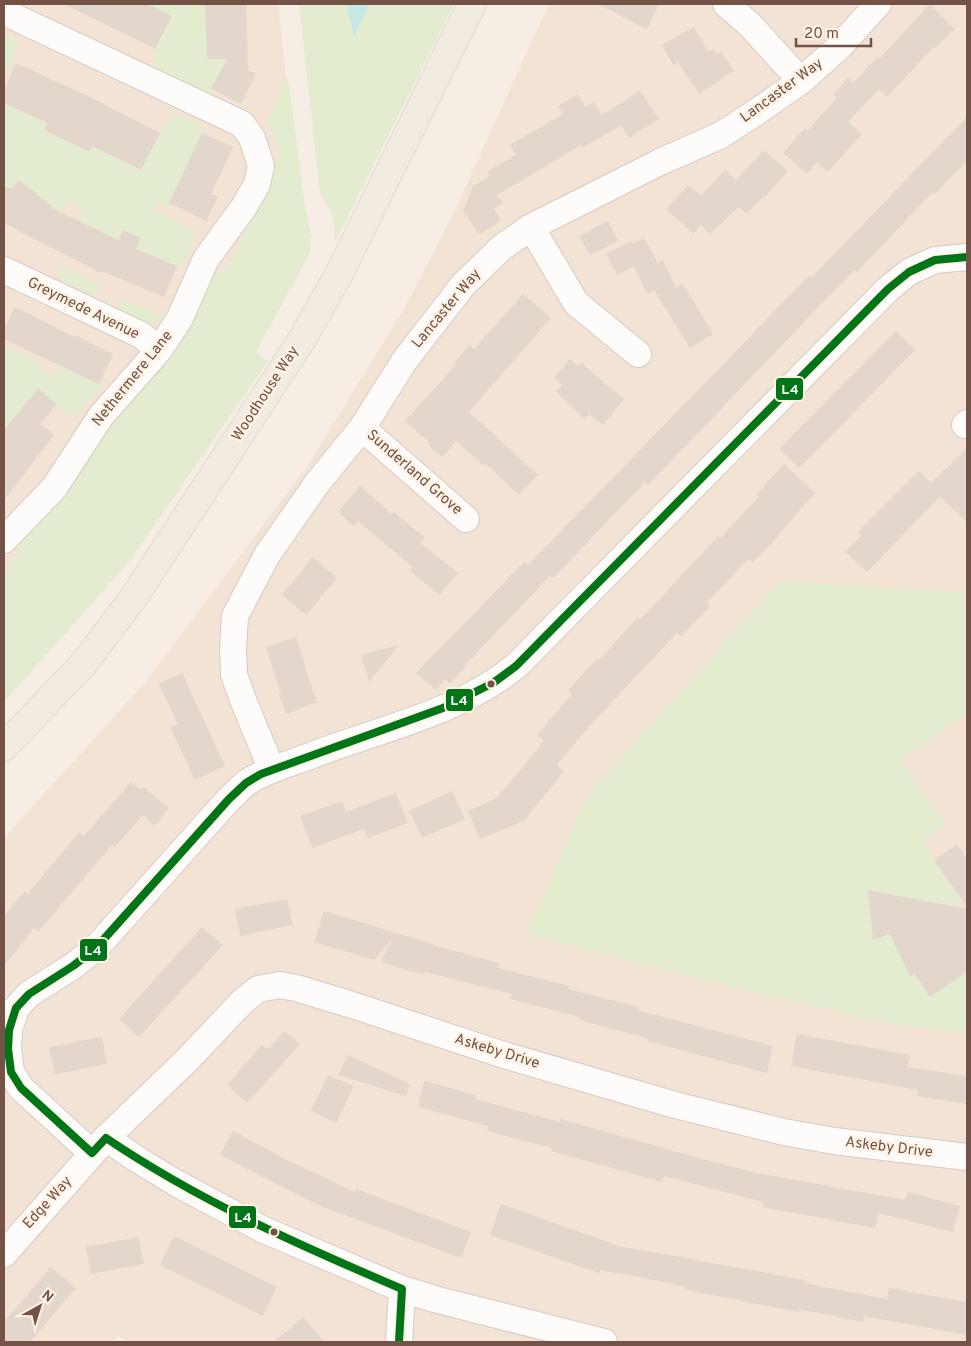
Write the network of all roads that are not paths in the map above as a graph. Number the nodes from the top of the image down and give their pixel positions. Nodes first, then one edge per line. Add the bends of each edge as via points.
1 (472, 4) edge
2 (726, 4) edge
3 (878, 4) edge
4 (4, 12) edge
5 (801, 81) junction
6 (531, 227) junction
7 (967, 257) edge
8 (4, 270) edge
9 (160, 350) junction
10 (638, 354) dead end
11 (362, 428) junction
12 (466, 519) dead end
13 (4, 540) edge
14 (4, 747) edge
15 (272, 770) junction
16 (99, 1146) junction
17 (967, 1157) edge
18 (4, 1254) edge
19 (402, 1289) junction
20 (400, 1342) edge
21 (604, 1342) edge

1 - 14 main road, Woodhouse Way via 338,276 301,341 134,597 85,662
2 - 5 street via 750,25
3 - 5 street, Lancaster Way via 840,46
4 - 9 street, Nethermere Lane via 242,124 252,138 260,166 257,184 206,259 180,318
5 - 6 street, Lancaster Way via 721,135
6 - 10 street via 576,303
6 - 11 street, Lancaster Way via 501,248 463,285 405,360
7 - 15 street via 935,260 909,272 888,289 516,666 496,682 447,707
8 - 9 street, Greymede Avenue via 140,336
9 - 13 street, Nethermere Lane via 101,416 54,488
11 - 12 street, Sunderland Grove
11 - 15 street, Lancaster Way via 318,482 267,555 236,616 234,675
15 - 16 street via 247,783 229,798 95,949 29,994 16,1008 9,1030 11,1072 21,1088
16 - 17 street, Askeby Drive via 242,1002 258,989 280,985 675,1105 834,1141
16 - 18 street, Edge Way
16 - 19 street via 134,1158 264,1230
19 - 20 street
19 - 21 street

